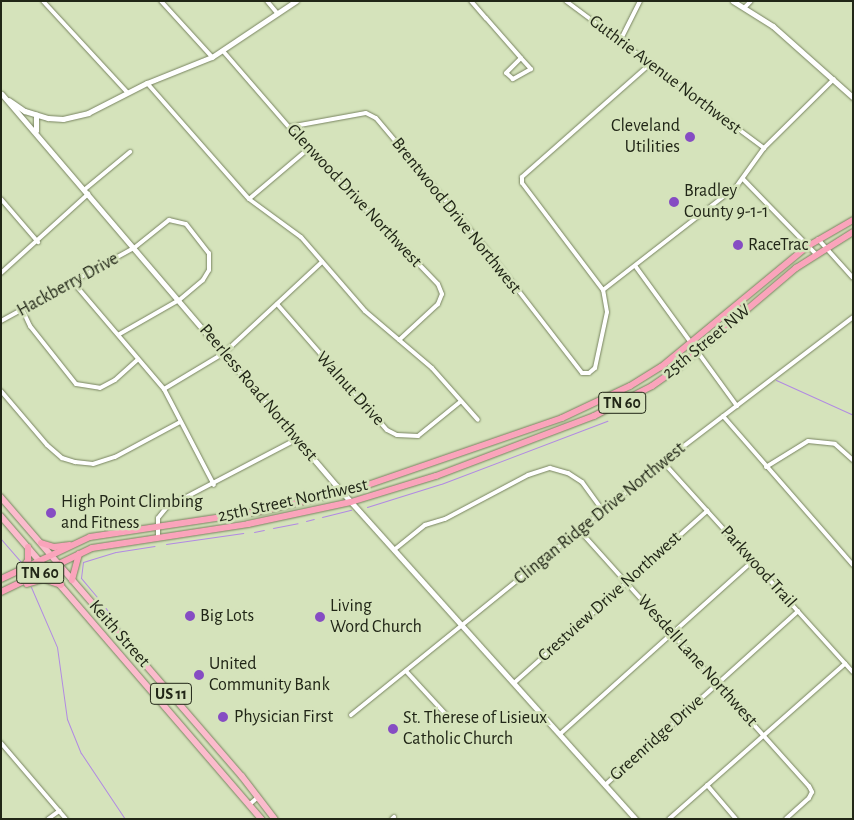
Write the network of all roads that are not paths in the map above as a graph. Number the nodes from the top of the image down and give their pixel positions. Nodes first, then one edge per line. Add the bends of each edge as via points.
1 (43, 1) edge
2 (161, 1) edge
3 (267, 1) edge
4 (296, 1) edge
5 (471, 1) edge
6 (566, 1) edge
7 (640, 1) edge
8 (733, 1) edge
9 (751, 1) edge
10 (746, 7) junction
11 (278, 14) junction
12 (620, 41) junction
13 (223, 51) junction
14 (212, 57) junction
15 (521, 58) junction
16 (650, 64) junction
17 (834, 79) junction
18 (147, 83) junction
19 (853, 87) edge
20 (848, 92) junction
21 (128, 93) junction
22 (1, 94) edge
23 (853, 97) edge
24 (36, 115) junction
25 (28, 124) junction
26 (289, 127) junction
27 (37, 135) junction
28 (764, 148) junction
29 (308, 149) junction
30 (130, 152) dead end
31 (743, 179) junction
32 (86, 192) junction
33 (249, 199) junction
34 (1, 200) edge
35 (853, 220) edge
36 (853, 232) edge
37 (818, 239) junction
38 (38, 242) junction
39 (808, 246) junction
40 (826, 247) junction
41 (134, 248) junction
42 (816, 254) junction
43 (322, 262) junction
44 (636, 267) junction
45 (1, 273) edge
46 (853, 278) edge
47 (72, 282) junction
48 (603, 290) junction
49 (179, 300) junction
50 (277, 304) junction
51 (23, 311) junction
52 (853, 317) edge
53 (1, 321) edge
54 (118, 335) junction
55 (399, 340) junction
56 (692, 344) junction
57 (698, 352) junction
58 (224, 353) junction
59 (138, 359) junction
60 (164, 389) junction
61 (1, 391) edge
62 (460, 402) junction
63 (737, 406) junction
64 (723, 416) junction
65 (478, 420) dead end
66 (180, 422) junction
67 (297, 439) junction
68 (853, 460) edge
69 (663, 462) junction
70 (766, 467) junction
71 (413, 471) joint
72 (214, 484) junction
73 (342, 492) junction
74 (1, 497) edge
75 (351, 502) junction
76 (604, 511) junction
77 (707, 511) junction
78 (1, 516) edge
79 (158, 526) junction
80 (580, 531) junction
81 (158, 537) junction
82 (41, 543) junction
83 (73, 544) junction
84 (28, 546) junction
85 (394, 550) junction
86 (79, 554) junction
87 (52, 556) junction
88 (753, 561) junction
89 (41, 562) junction
90 (59, 564) junction
91 (853, 564) edge
92 (48, 569) junction
93 (21, 570) junction
94 (1, 578) edge
95 (72, 580) junction
96 (626, 582) junction
97 (61, 585) junction
98 (4, 591) edge
99 (798, 612) junction
100 (463, 626) junction
101 (672, 633) junction
102 (845, 664) junction
103 (406, 671) junction
104 (853, 672) edge
105 (514, 683) junction
106 (717, 683) junction
107 (352, 715) dead end
108 (452, 720) dead end
109 (188, 731) junction
110 (560, 734) junction
111 (764, 734) junction
112 (1, 743) edge
113 (225, 757) junction
114 (242, 776) junction
115 (605, 785) junction
116 (707, 785) junction
117 (258, 797) junction
118 (250, 804) junction
119 (266, 807) junction
120 (59, 810) junction
121 (48, 819) edge
122 (66, 819) edge
123 (262, 819) edge
124 (270, 819) edge
125 (274, 819) edge
126 (636, 819) edge
127 (669, 819) edge
128 (736, 819) edge
129 (786, 819) edge

1 - 21 street
2 - 14 street
3 - 11 street
4 - 11 street
5 - 15 street
6 - 12 street, Guthrie Avenue Northwest
7 - 12 street
8 - 10 street
9 - 10 street
10 - 17 street
11 - 13 street
12 - 16 street, Guthrie Avenue Northwest
13 - 14 street
13 - 26 street, Glenwood Drive Northwest
14 - 18 street
15 - 15 street via 531,69 513,79 506,73
16 - 28 street, Guthrie Avenue Northwest
16 - 48 street via 527,172 522,183
17 - 20 street
17 - 28 street
18 - 21 street
18 - 33 street
19 - 20 street
20 - 23 street
21 - 24 street via 74,117
22 - 24 street
22 - 25 street, Peerless Road Northwest
24 - 25 street
24 - 27 street
25 - 27 street, Peerless Road Northwest
26 - 29 street, Glenwood Drive Northwest
26 - 48 street, Brentwood Drive Northwest via 366,113 376,118 488,250 582,373 595,368 606,312
27 - 32 street, Peerless Road Northwest
28 - 31 street
29 - 33 street
29 - 55 street, Glenwood Drive Northwest via 438,284 442,294 438,304
30 - 32 street
31 - 39 street
31 - 44 street
32 - 38 street
32 - 41 street, Peerless Road Northwest
33 - 43 street via 301,237
34 - 38 street
35 - 37 highway, 25th Street NW / TN 60
36 - 40 highway, 25th Street NW / TN 60
37 - 39 highway, 25th Street NW / TN 60
37 - 40 street
38 - 45 street
39 - 42 street
39 - 56 highway, 25th Street NW / TN 60
40 - 42 highway, 25th Street NW / TN 60
40 - 46 street
41 - 47 street, Hackberry Drive
41 - 49 street, Peerless Road Northwest
41 - 49 street, Hackberry Drive via 169,220 180,220 192,229 209,252 211,261 203,280
42 - 57 highway, 25th Street NW / TN 60
43 - 50 street
43 - 55 street via 365,311
44 - 48 street
44 - 56 street
47 - 51 street, Hackberry Drive
47 - 54 street
49 - 54 street
49 - 58 street, Peerless Road Northwest
50 - 58 street
50 - 62 street, Walnut Drive via 387,430 397,435 418,436
51 - 53 street, Hackberry Drive
51 - 59 street via 30,326 76,384 100,388 115,380
52 - 63 street, Clingan Ridge Drive Northwest
54 - 59 street
55 - 62 street via 432,368
56 - 57 street
56 - 71 highway, 25th Street NW / TN 60 via 630,386 598,403
57 - 63 street
57 - 75 highway, 25th Street NW / TN 60 via 652,386 594,416 445,473
58 - 60 street
58 - 67 street, Peerless Road Northwest
59 - 60 street
60 - 66 street
61 - 66 street via 47,445 62,458 75,462 93,464 115,457
62 - 65 street
63 - 64 street, Clingan Ridge Drive Northwest
64 - 69 street, Clingan Ridge Drive Northwest
64 - 70 street
66 - 72 street
67 - 72 street
67 - 73 street, Peerless Road Northwest
68 - 70 street via 835,444 808,441
69 - 76 street, Clingan Ridge Drive Northwest
69 - 77 street, Parkwood Trail
70 - 91 street
71 - 73 highway, 25th Street Northwest / TN 60
72 - 79 street via 168,507 158,518
73 - 75 street, Peerless Road Northwest
73 - 79 highway, 25th Street Northwest / TN 60 via 262,511
74 - 82 main road, Keith Street / US 11
75 - 81 highway, 25th Street Northwest / TN 60 via 248,524
75 - 85 street, Peerless Road Northwest
76 - 80 street, Clingan Ridge Drive Northwest
76 - 85 street via 582,482 568,473 550,468 528,475 445,519 425,525
77 - 88 street, Parkwood Trail
77 - 96 street, Crestview Drive Northwest
78 - 84 main road, Keith Street / US 11
79 - 81 street
79 - 83 highway, 25th Street Northwest / TN 60 via 97,535
80 - 96 street, Wesdell Lane Northwest
80 - 100 street, Clingan Ridge Drive Northwest
81 - 86 highway, 25th Street Northwest / TN 60 via 116,543
82 - 83 highway via 54,547
82 - 87 main road, Keith Street / US 11
83 - 87 highway, 25th Street Northwest / TN 60
84 - 89 main road, Keith Street / US 11
84 - 93 highway via 28,560
85 - 100 street, Peerless Road Northwest
86 - 90 highway, 25th Street Northwest / TN 60
86 - 95 highway
87 - 89 highway, 25th Street Northwest / TN 60
87 - 90 main road, Keith Street / US 11
88 - 99 street, Parkwood Trail
88 - 101 street
89 - 92 main road, Keith Street / US 11
89 - 93 highway, 25th Street Northwest / TN 60
90 - 92 highway, 25th Street Northwest / TN 60
90 - 95 main road, Keith Street / US 11
92 - 97 main road, Keith Street / US 11
92 - 98 highway, 25th Street Northwest / TN 60
93 - 94 highway, 25th Street Northwest / TN 60
95 - 113 main road, Keith Street / US 11
96 - 101 street, Wesdell Lane Northwest
96 - 105 street, Crestview Drive Northwest
97 - 98 highway via 37,580
97 - 109 main road, Keith Street / US 11
99 - 102 street, Parkwood Trail
99 - 106 street, Greenridge Drive
100 - 103 street, Clingan Ridge Drive Northwest
100 - 105 street, Peerless Road Northwest
101 - 106 street, Wesdell Lane Northwest
101 - 110 street
102 - 104 street, Parkwood Trail
102 - 111 street
103 - 107 street, Clingan Ridge Drive Northwest
103 - 108 street
105 - 110 street, Peerless Road Northwest
106 - 111 street, Wesdell Lane Northwest
106 - 115 street, Greenridge Drive
109 - 113 main road via 214,756
109 - 118 main road, Keith Street / US 11
110 - 115 street, Peerless Road Northwest
111 - 116 street
111 - 129 street, Wesdell Lane Northwest via 812,792
112 - 120 street
113 - 114 main road, Keith Street / US 11
114 - 117 main road, Keith Street / US 11
114 - 118 main road via 241,786
115 - 126 street, Peerless Road Northwest
116 - 127 street
116 - 128 street
117 - 118 street
117 - 119 main road, Keith Street / US 11
118 - 123 main road, Keith Street / US 11
119 - 124 main road
119 - 125 main road, Keith Street / US 11
120 - 121 street
120 - 122 street

